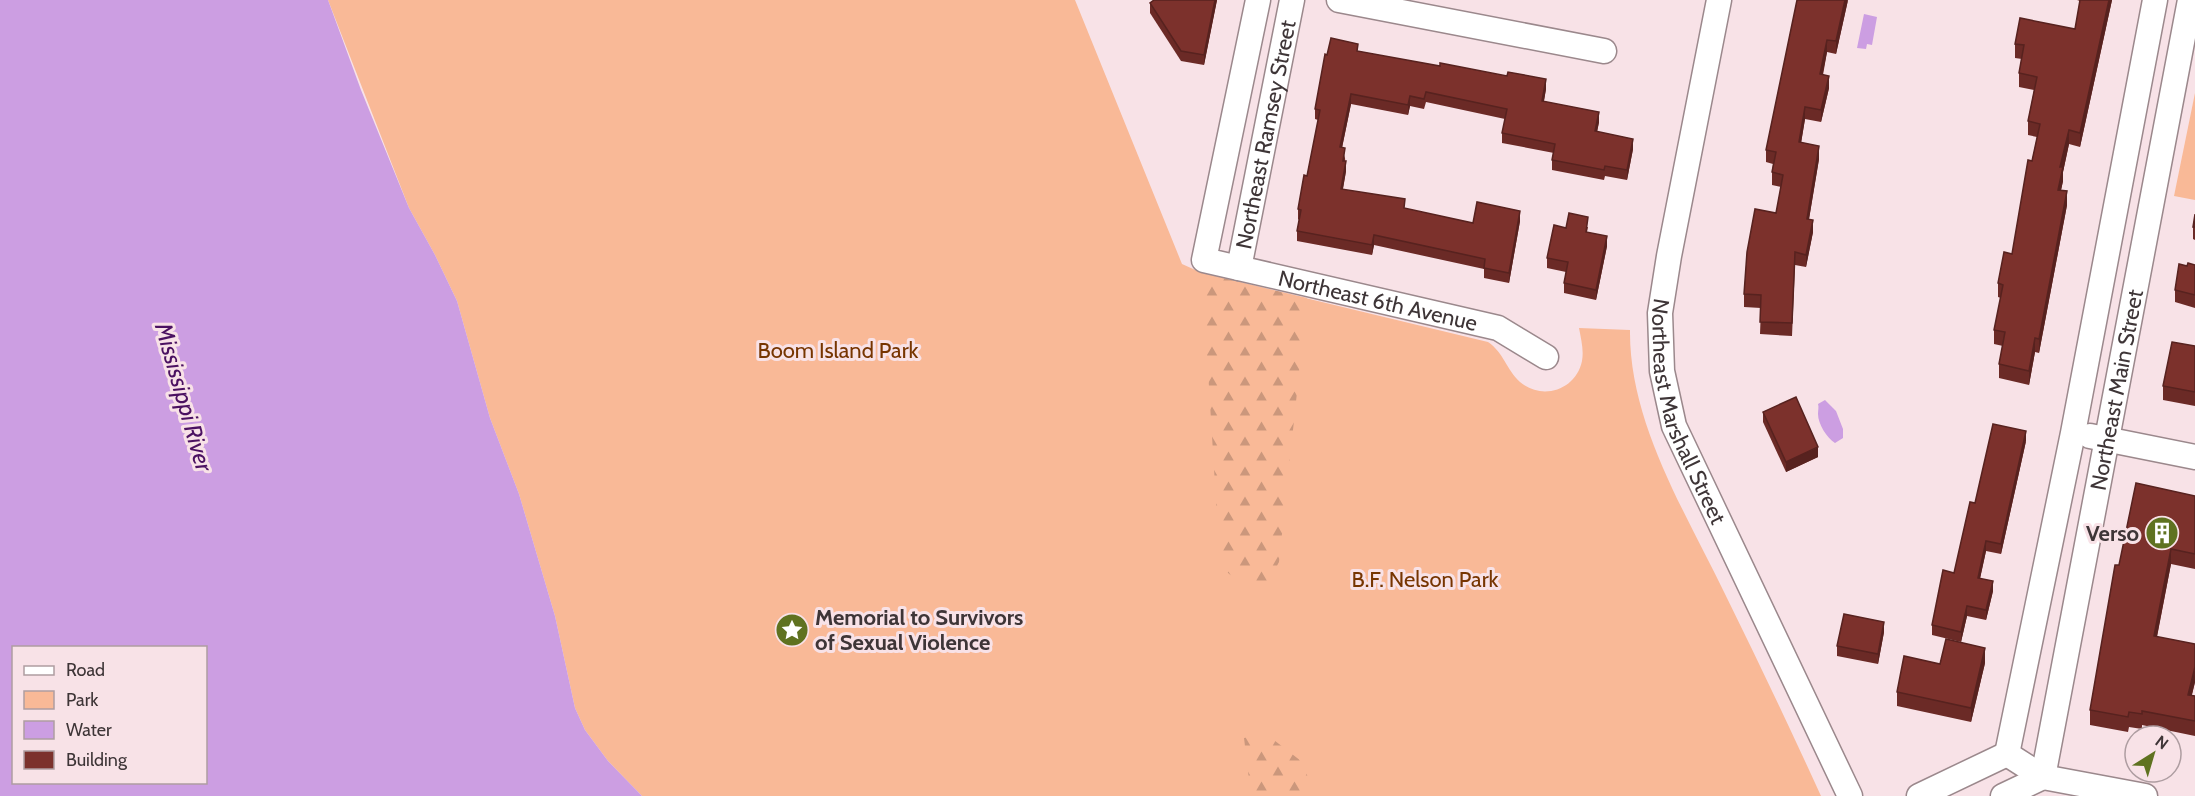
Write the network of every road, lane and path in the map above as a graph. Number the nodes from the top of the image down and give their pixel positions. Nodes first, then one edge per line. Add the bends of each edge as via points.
1 (1258, 0) edge
2 (1292, 0) edge
3 (1339, 0) edge
4 (1719, 0) edge
5 (2155, 0) edge
6 (2190, 0) edge
7 (1604, 51) dead end
8 (1204, 260) joint
9 (1239, 268) junction
10 (1546, 357) dead end
11 (2073, 433) junction
12 (2106, 440) junction
13 (2195, 457) edge
14 (2007, 754) junction
15 (2043, 777) junction
16 (1850, 796) edge
17 (1919, 796) edge
18 (2002, 796) edge
19 (2145, 796) edge

1 - 8 street, Northeast Ramsey Street
2 - 9 street, Northeast Ramsey Street
3 - 7 street
4 - 16 street, Northeast Marshall Street via 1660,313 1662,371 1674,426
5 - 11 street, Northeast Main Street
6 - 12 street, Northeast Main Street
8 - 9 street, Northeast 6th Avenue
9 - 10 street, Northeast 6th Avenue via 1498,328
11 - 12 street
11 - 14 street, Northeast Main Street
12 - 13 street
12 - 15 street, Northeast Main Street
14 - 15 street
14 - 17 street
15 - 18 street
15 - 19 street

